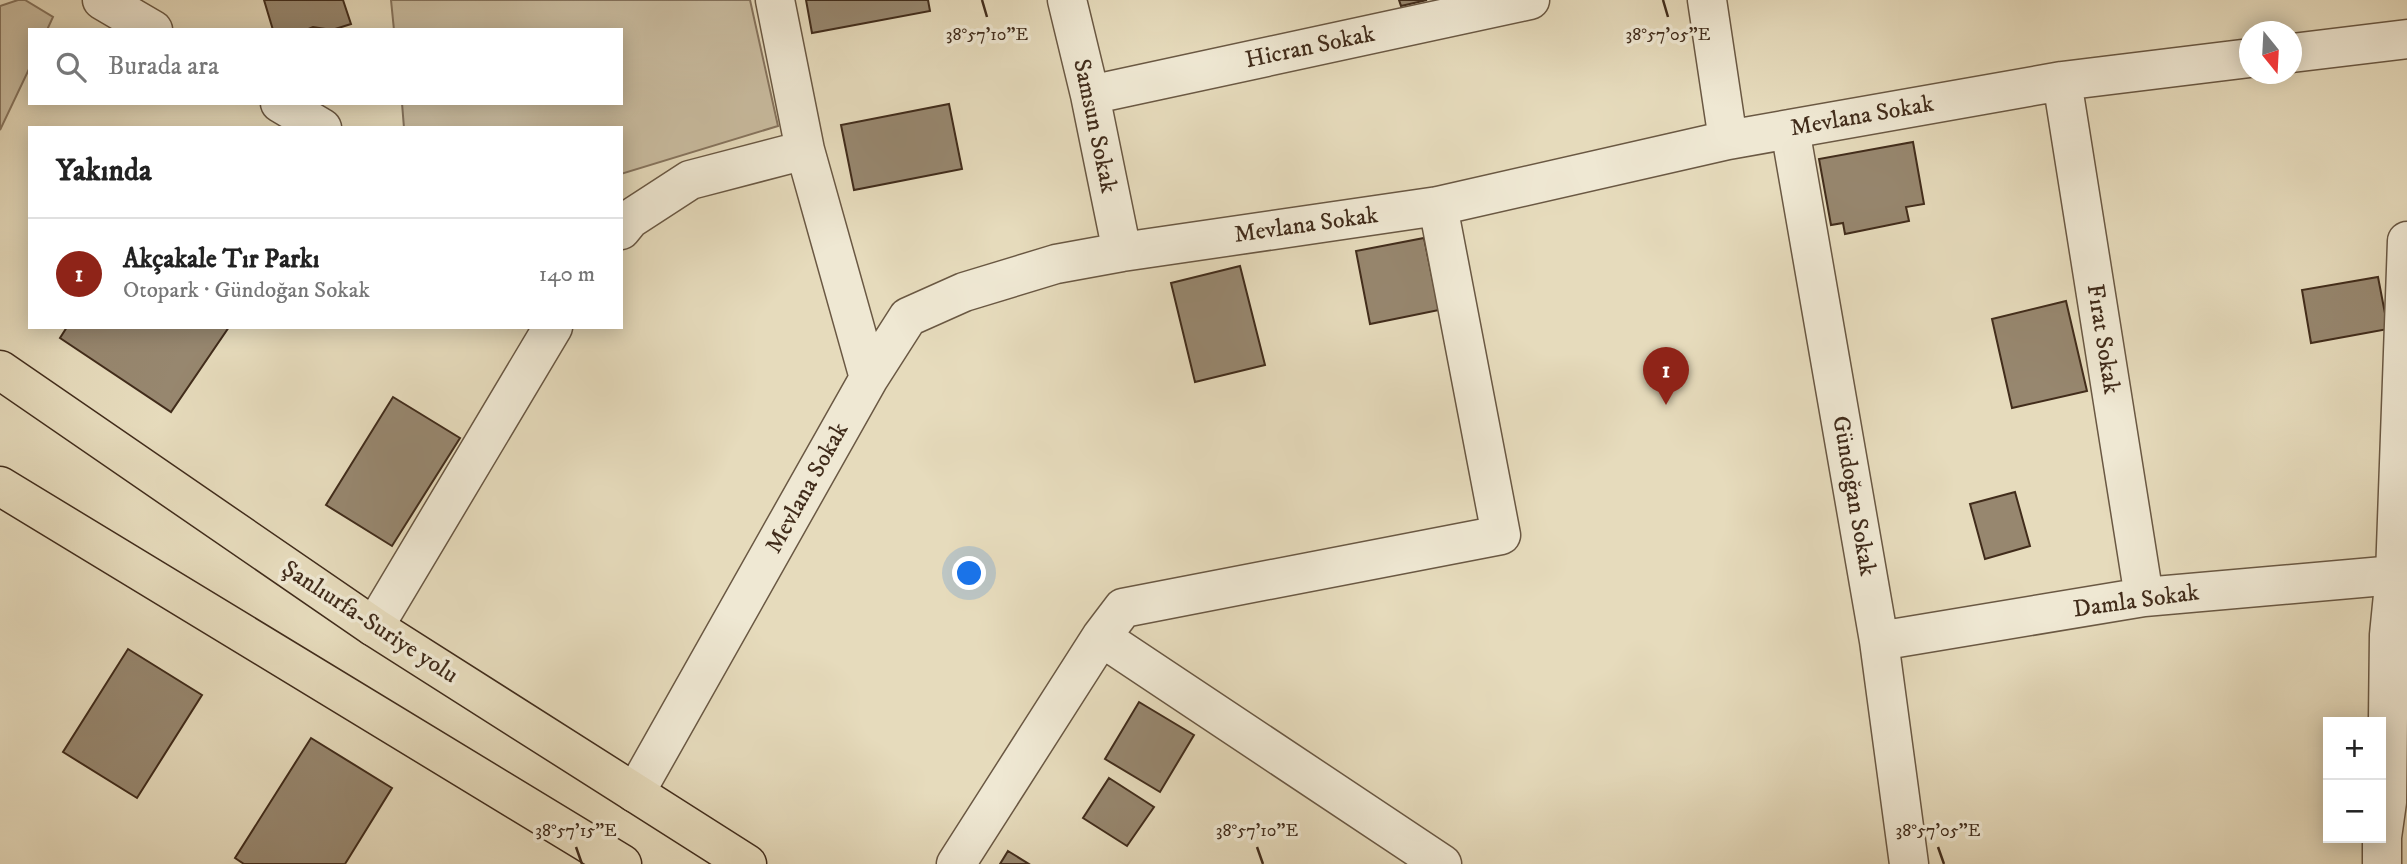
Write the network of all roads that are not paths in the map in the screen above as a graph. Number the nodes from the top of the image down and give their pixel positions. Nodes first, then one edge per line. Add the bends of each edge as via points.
1 (102, 0) edge
2 (775, 0) edge
3 (1067, 0) edge
4 (1530, 0) edge
5 (1707, 0) edge
6 (150, 28) edge
7 (2407, 39) edge
8 (2302, 52) edge
9 (2239, 59) edge
10 (2062, 81) junction
11 (1090, 95) junction
12 (282, 105) edge
13 (319, 126) edge
14 (1790, 129) junction
15 (1728, 140) junction
16 (805, 150) junction
17 (1438, 206) junction
18 (623, 228) edge
19 (2407, 241) edge
20 (1122, 252) junction
21 (552, 329) edge
22 (0, 370) edge
23 (869, 378) junction
24 (2405, 398) edge
25 (0, 486) edge
26 (2395, 575) junction
27 (2144, 597) junction
28 (374, 627) junction
29 (2398, 633) edge
30 (1101, 637) junction
31 (1879, 642) junction
32 (635, 793) junction
33 (2397, 801) edge
34 (609, 860) edge
35 (747, 864) edge
36 (956, 864) edge
37 (1442, 864) edge
38 (1909, 864) edge
39 (2382, 864) edge

1 - 6 street
2 - 16 street
3 - 11 street, Samsun Sokak
4 - 11 street, Hicran Sokak
5 - 15 street
7 - 8 street
9 - 10 street, Mevlana Sokak
10 - 14 street, Mevlana Sokak
10 - 27 street, Fırat Sokak
11 - 20 street, Samsun Sokak
12 - 13 street
14 - 15 street, Mevlana Sokak
14 - 31 street, Gündoğan Sokak
15 - 17 street, Mevlana Sokak
16 - 18 street via 690,180
16 - 23 street
17 - 20 street, Mevlana Sokak
17 - 30 street via 1501,535 1123,608
19 - 24 street
20 - 23 street, Mevlana Sokak via 1003,280 908,317
21 - 28 street
22 - 28 main road, Şanlıurfa-Suriye yolu
23 - 32 street, Mevlana Sokak
24 - 26 street
25 - 34 main road
26 - 27 street, Damla Sokak
26 - 29 street
27 - 31 street, Damla Sokak
28 - 32 main road, Şanlıurfa-Suriye yolu
29 - 33 street
30 - 36 street
30 - 37 street
31 - 38 street, Gündoğan Sokak
32 - 35 main road, Şanlıurfa-Suriye yolu
33 - 39 street via 2382,837

